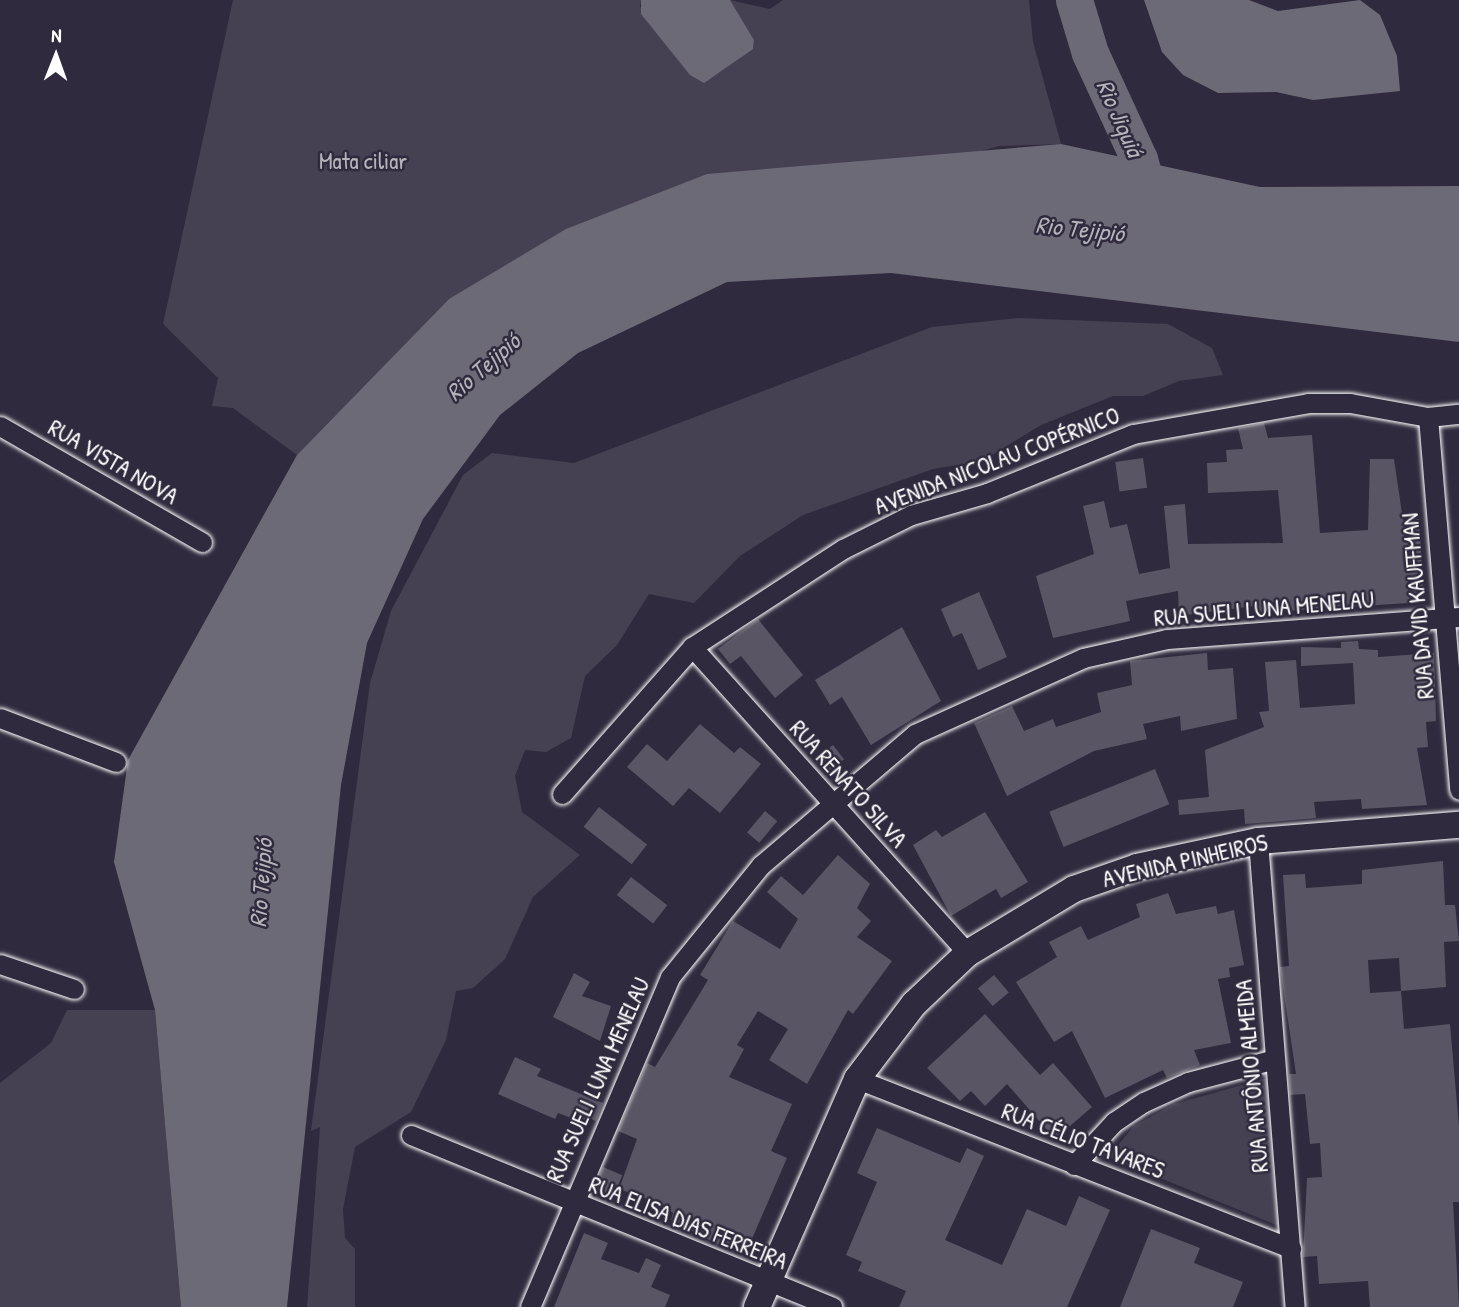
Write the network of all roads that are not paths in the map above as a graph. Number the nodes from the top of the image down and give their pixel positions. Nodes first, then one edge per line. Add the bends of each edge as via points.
1 (1459, 414) edge
2 (1428, 417) junction
3 (0, 426) edge
4 (202, 542) dead end
5 (1451, 618) edge
6 (692, 647) junction
7 (0, 718) edge
8 (1456, 733) edge
9 (116, 762) dead end
10 (1459, 790) edge
11 (562, 794) dead end
12 (831, 802) junction
13 (1459, 825) edge
14 (1258, 841) junction
15 (968, 953) junction
16 (0, 964) edge
17 (74, 989) dead end
18 (1275, 1059) junction
19 (857, 1079) junction
20 (411, 1135) dead end
21 (1074, 1165) junction
22 (571, 1203) junction
23 (1291, 1248) junction
24 (768, 1280) junction
25 (530, 1307) edge
26 (757, 1307) edge
27 (832, 1307) edge
28 (1295, 1307) edge

1 - 2 street, AVENIDA NICOLAU COPÉRNICO
2 - 5 street, RUA DAVID KAUFFMAN
2 - 6 street, AVENIDA NICOLAU COPÉRNICO via 1350,403 1308,403 1133,435 987,493 911,515 843,549
3 - 4 street, RUA VISTA NOVA
5 - 8 street, RUA DAVID KAUFFMAN
5 - 12 street, RUA SUELI LUNA MENELAU via 1167,639 1083,658 915,734
6 - 11 street, AVENIDA NICOLAU COPÉRNICO
6 - 12 street, RUA RENATO SILVA
7 - 9 street
8 - 10 street, RUA DAVID KAUFFMAN
12 - 15 street, RUA RENATO SILVA
12 - 22 street, RUA SUELI LUNA MENELAU via 761,865 670,977
13 - 14 street, AVENIDA PINHEIROS
14 - 15 street, AVENIDA PINHEIROS via 1074,889
14 - 18 street, RUA ANTÔNIO ALMEIDA
15 - 19 street, AVENIDA PINHEIROS via 914,1003
16 - 17 street
18 - 21 street via 1188,1082 1144,1102 1114,1122
18 - 23 street, RUA ANTÔNIO ALMEIDA
19 - 21 street, RUA CÉLIO TAVARES
19 - 24 street, AVENIDA PINHEIROS
20 - 22 street, RUA ELISA DIAS FERREIRA
21 - 23 street, RUA CÉLIO TAVARES
22 - 24 street, RUA ELISA DIAS FERREIRA
22 - 25 street, RUA SUELI LUNA MENELAU
23 - 28 street, RUA ANTÔNIO ALMEIDA
24 - 26 street, AVENIDA PINHEIROS
24 - 27 street, RUA ELISA DIAS FERREIRA

